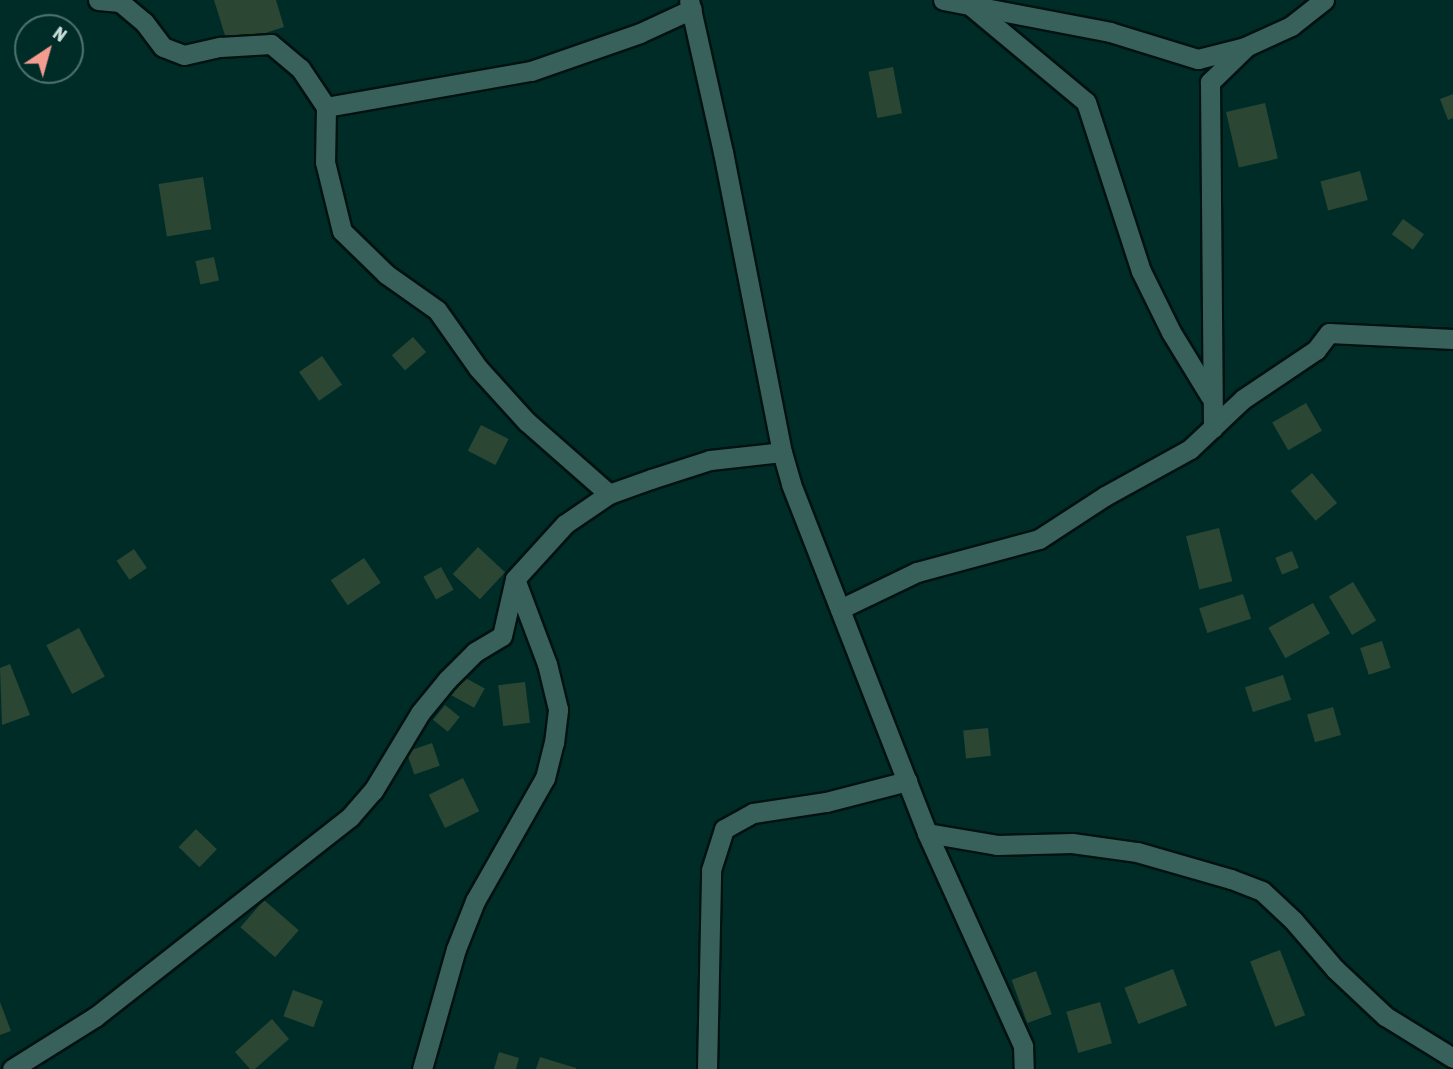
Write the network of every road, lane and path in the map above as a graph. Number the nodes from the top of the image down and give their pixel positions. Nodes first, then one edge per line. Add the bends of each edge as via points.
1 (98, 0) edge
2 (943, 0) edge
3 (1324, 0) edge
4 (690, 4) edge
5 (972, 7) junction
6 (1245, 47) junction
7 (326, 107) junction
8 (1453, 339) edge
9 (1210, 396) junction
10 (1213, 428) junction
11 (782, 452) junction
12 (609, 494) junction
13 (515, 579) junction
14 (840, 609) junction
15 (907, 781) junction
16 (927, 833) junction
17 (1023, 1046) junction
18 (1453, 1058) edge
19 (12, 1069) edge
20 (422, 1069) edge
21 (707, 1069) edge
22 (1013, 1069) edge
23 (1024, 1069) edge

1 - 7 street via 120,2 144,22 163,47 184,55 271,44 300,68
2 - 5 street
3 - 6 street via 1290,26
4 - 7 street via 640,33 531,71
4 - 11 street
5 - 6 street via 1110,32 1198,59
5 - 9 street via 1086,102 1141,271
6 - 9 street via 1210,82
7 - 12 street via 325,162 342,231 386,274 437,310 478,368 519,413
8 - 10 street via 1329,333 1316,351 1243,400
9 - 10 street
10 - 14 street via 1190,449 1039,539 917,572
11 - 12 street via 710,460
11 - 14 street
12 - 13 street via 565,524
13 - 19 street via 502,636 475,652 447,680 420,713 373,791 350,817 95,1017
13 - 20 street via 547,664 558,709 554,743 545,778 475,901 456,948
14 - 15 street
15 - 16 street
15 - 21 street via 826,802 753,813 724,829 712,870
16 - 17 street
16 - 18 street via 997,845 1072,843 1137,852 1262,891 1385,1016
17 - 22 street
17 - 23 street

